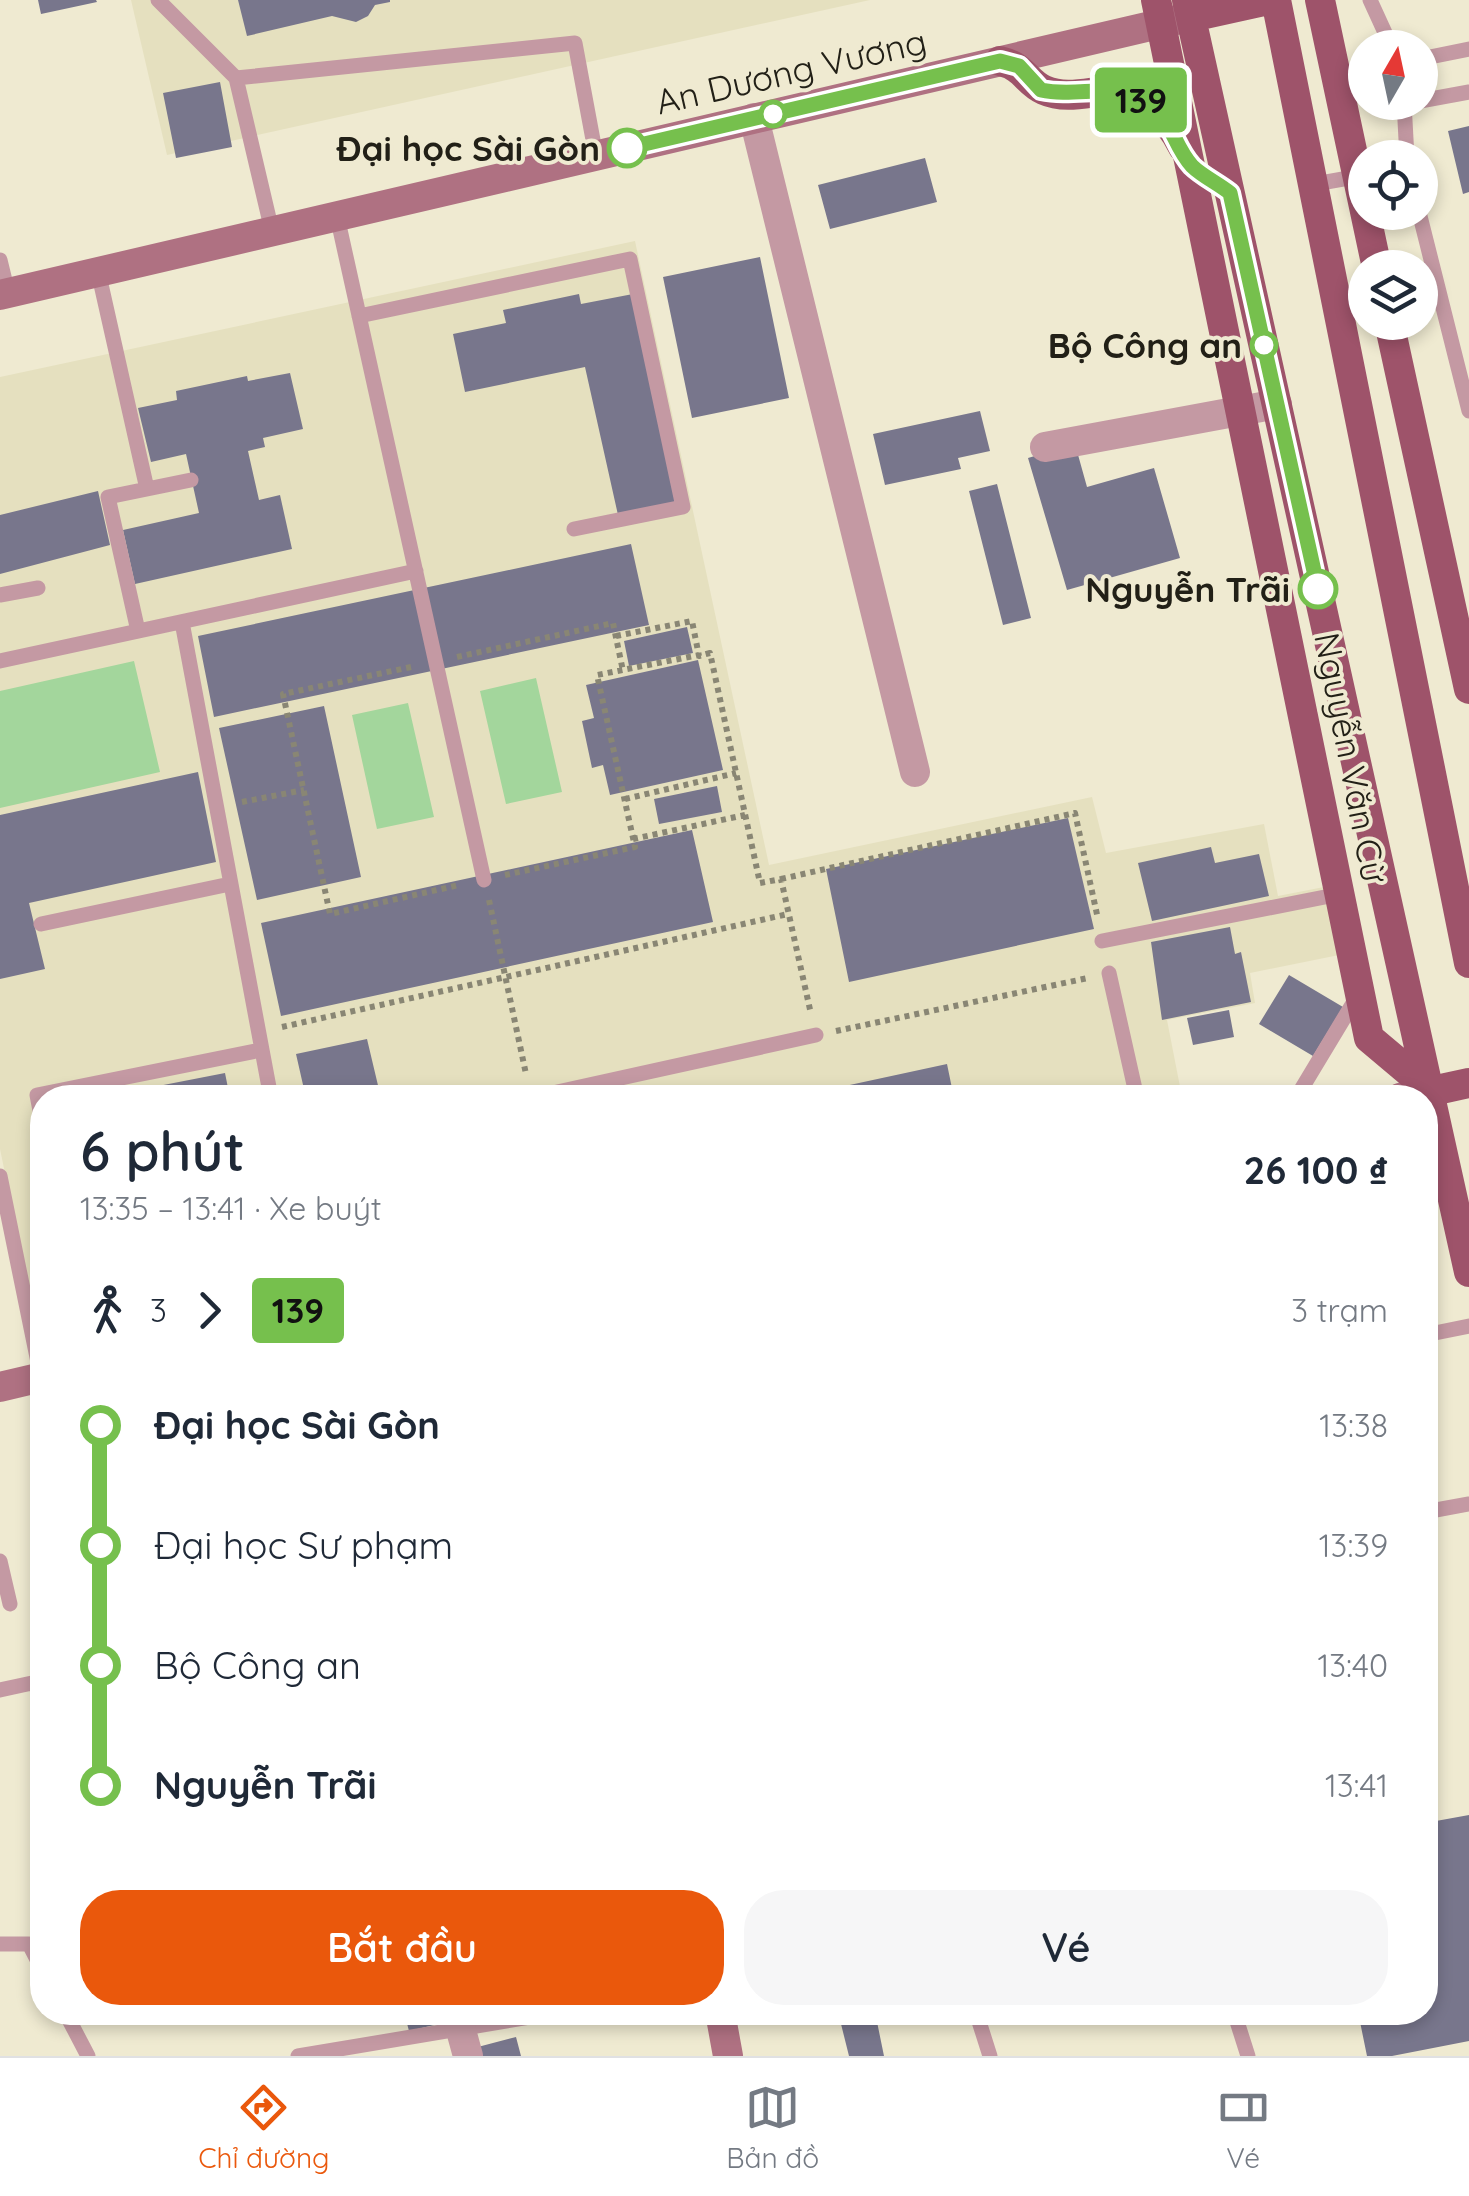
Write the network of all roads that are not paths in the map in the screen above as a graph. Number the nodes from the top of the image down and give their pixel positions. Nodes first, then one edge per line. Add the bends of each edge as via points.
1 (158, 0) edge
2 (1268, 0) edge
3 (1276, 0) edge
4 (1320, 0) edge
5 (1370, 0) edge
6 (1174, 10) edge
7 (1384, 30) edge
8 (1469, 50) edge
9 (1438, 56) edge
10 (1000, 61) junction
11 (236, 78) junction
12 (1469, 92) edge
13 (1438, 97) edge
14 (754, 118) junction
15 (1353, 140) edge
16 (596, 156) junction
17 (1191, 165) junction
18 (1348, 178) edge
19 (1315, 184) junction
20 (1230, 193) junction
21 (337, 216) junction
22 (1424, 230) edge
23 (272, 231) junction
24 (0, 260) edge
25 (98, 272) junction
26 (4, 294) edge
27 (360, 316) junction
28 (1393, 340) edge
29 (1277, 404) junction
30 (1242, 410) junction
31 (1469, 411) edge
32 (1045, 447) dead end
33 (191, 480) dead end
34 (147, 489) junction
35 (574, 529) dead end
36 (416, 571) junction
37 (38, 588) dead end
38 (0, 595) edge
39 (182, 622) junction
40 (138, 631) junction
41 (0, 661) edge
42 (1469, 689) edge
43 (915, 772) dead end
44 (484, 880) road end
45 (230, 884) junction
46 (1340, 894) junction
47 (41, 924) dead end
48 (1102, 941) road end
49 (1469, 963) edge
50 (1109, 973) road end
51 (1360, 992) junction
52 (816, 1035) road end
53 (262, 1050) junction
54 (1469, 1083) edge
55 (88, 1085) edge
56 (268, 1085) edge
57 (586, 1085) edge
58 (1134, 1085) edge
59 (1304, 1085) edge
60 (1426, 1085) edge
61 (1431, 1085) edge
62 (1438, 1089) edge
63 (1438, 1120) edge
64 (0, 1176) edge
65 (1469, 1272) edge
66 (30, 1320) edge
67 (1469, 1326) edge
68 (1438, 1332) edge
69 (30, 1380) edge
70 (0, 1387) edge
71 (1469, 1504) edge
72 (1438, 1510) edge
73 (0, 1561) edge
74 (10, 1604) dead end
75 (30, 1683) edge
76 (0, 1690) edge
77 (0, 1944) edge
78 (30, 1946) edge
79 (72, 2025) edge
80 (499, 2025) edge
81 (722, 2025) edge
82 (980, 2025) edge
83 (1238, 2025) edge
84 (461, 2033) edge
85 (88, 2056) edge
86 (298, 2056) edge
87 (728, 2056) edge
88 (990, 2056) edge
89 (1248, 2056) edge

1 - 11 lane
2 - 6 main road
3 - 19 main road
4 - 15 main road
5 - 7 lane
6 - 10 main road, An Dương Vương
6 - 17 main road, Nguyễn Văn Cừ
6 - 20 main road, Nguyễn Văn Cừ
8 - 9 lane
10 - 14 main road, An Dương Vương
10 - 17 main road via 1019,66 1041,90 1134,96 1167,122
11 - 16 lane via 575,44
11 - 23 lane
12 - 13 lane
14 - 16 main road, An Dương Vương
14 - 43 street
16 - 21 main road, An Dương Vương
17 - 20 main road
17 - 30 main road, Nguyễn Văn Cừ
18 - 19 lane
19 - 49 main road
20 - 29 main road, Nguyễn Văn Cừ
21 - 23 main road, An Dương Vương
21 - 27 lane
22 - 31 lane
23 - 25 main road, An Dương Vương
24 - 26 lane
25 - 26 main road, An Dương Vương
25 - 34 lane
27 - 35 lane via 630,259 683,507
27 - 36 lane
28 - 42 main road
29 - 30 street
29 - 61 main road, Nguyễn Văn Cừ
30 - 32 street
30 - 46 main road, Nguyễn Văn Cừ
33 - 34 lane
34 - 40 lane via 108,497
36 - 39 lane
36 - 44 lane
37 - 38 lane
39 - 40 lane
39 - 45 lane
40 - 41 lane
45 - 47 lane
45 - 53 lane
46 - 48 lane
46 - 51 main road, Nguyễn Văn Cừ
50 - 58 lane
51 - 59 lane
51 - 60 main road, Nguyễn Văn Cừ via 1369,1038
52 - 57 lane
53 - 55 lane
53 - 56 lane
54 - 62 main road
63 - 65 main road, Nguyễn Văn Cừ
64 - 66 lane
67 - 68 lane
69 - 70 main road
71 - 72 lane
73 - 74 lane
75 - 76 lane
77 - 78 lane
79 - 85 lane
80 - 84 lane
81 - 87 main road
82 - 88 lane
83 - 89 lane
84 - 86 lane

